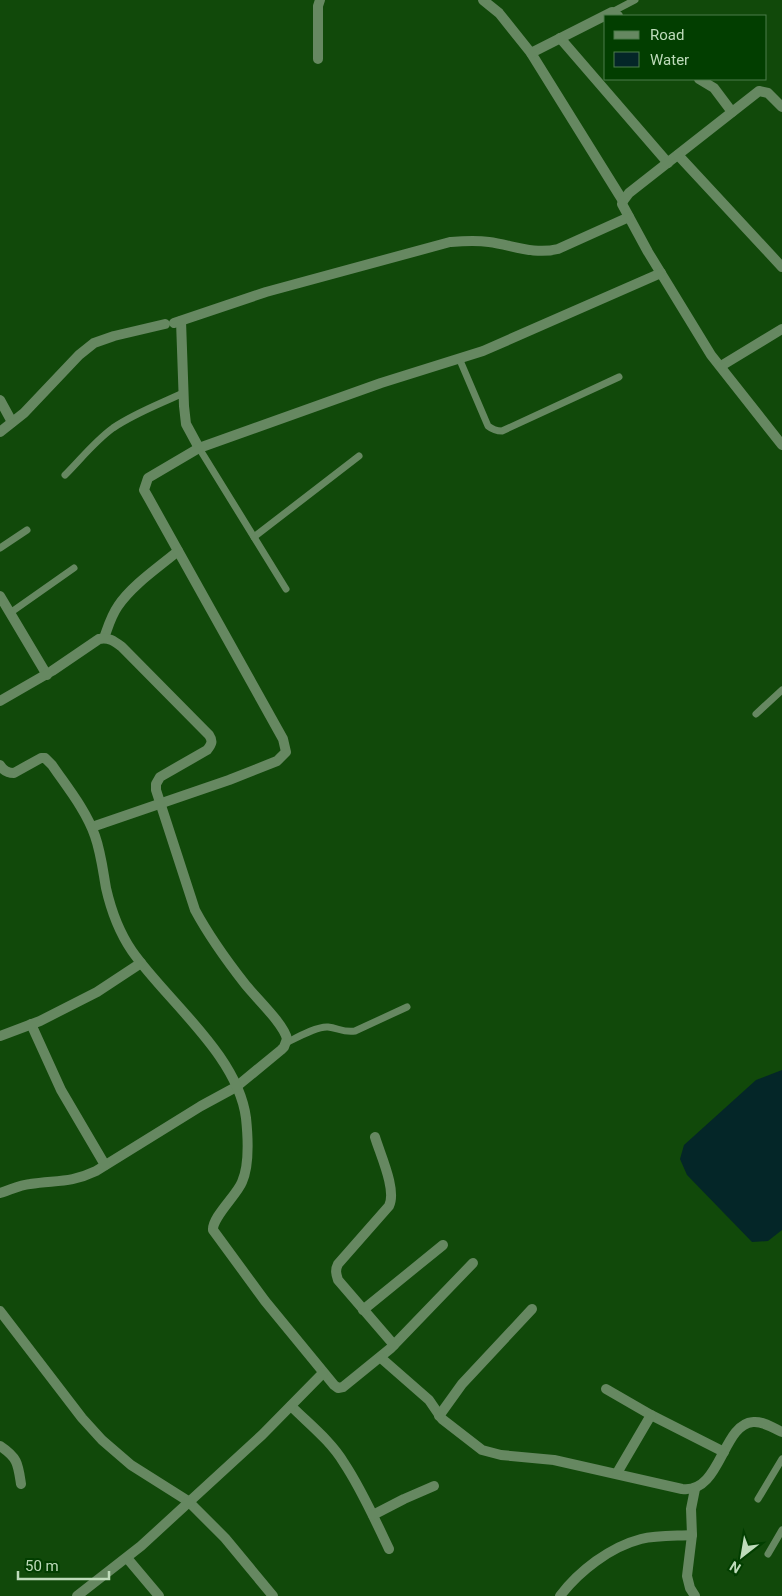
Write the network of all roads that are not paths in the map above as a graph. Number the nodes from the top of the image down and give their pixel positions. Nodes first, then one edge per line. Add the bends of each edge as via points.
1 (320, 0) edge
2 (483, 0) edge
3 (635, 0) edge
4 (615, 14) edge
5 (604, 19) edge
6 (560, 38) junction
7 (531, 53) junction
8 (318, 59) dead end
9 (701, 80) edge
10 (782, 107) edge
11 (732, 112) junction
12 (678, 155) junction
13 (668, 163) junction
14 (623, 201) junction
15 (629, 216) junction
16 (782, 267) edge
17 (661, 273) junction
18 (173, 323) junction
19 (782, 329) edge
20 (459, 358) junction
21 (721, 366) junction
22 (619, 377) dead end
23 (184, 393) junction
24 (0, 400) edge
25 (12, 422) junction
26 (0, 432) edge
27 (780, 438) edge
28 (200, 448) junction
29 (359, 456) dead end
30 (65, 475) dead end
31 (27, 530) dead end
32 (254, 536) junction
33 (0, 548) edge
34 (178, 551) junction
35 (74, 568) dead end
36 (286, 589) dead end
37 (0, 596) edge
38 (10, 613) junction
39 (104, 638) junction
40 (47, 675) junction
41 (782, 690) edge
42 (0, 701) edge
43 (756, 714) dead end
44 (0, 765) edge
45 (10, 773) junction
46 (0, 780) edge
47 (161, 804) junction
48 (92, 827) junction
49 (141, 963) junction
50 (406, 1007) dead end
51 (31, 1024) junction
52 (0, 1036) edge
53 (286, 1043) junction
54 (236, 1087) junction
55 (375, 1137) dead end
56 (105, 1165) junction
57 (0, 1193) edge
58 (443, 1245) dead end
59 (474, 1263) dead end
60 (532, 1308) dead end
61 (363, 1310) junction
62 (0, 1311) edge
63 (394, 1345) junction
64 (380, 1358) junction
65 (323, 1373) junction
66 (606, 1389) dead end
67 (291, 1406) junction
68 (439, 1416) junction
69 (651, 1416) junction
70 (782, 1432) edge
71 (0, 1446) edge
72 (724, 1452) junction
73 (782, 1459) edge
74 (617, 1473) junction
75 (22, 1484) dead end
76 (434, 1486) dead end
77 (695, 1489) junction
78 (758, 1499) dead end
79 (188, 1501) junction
80 (373, 1515) junction
81 (782, 1530) edge
82 (692, 1535) junction
83 (389, 1549) dead end
84 (768, 1554) dead end
85 (127, 1558) junction
86 (77, 1596) edge
87 (159, 1596) edge
88 (273, 1596) edge
89 (560, 1596) edge
90 (695, 1596) edge

1 - 8 street
2 - 7 street via 499,13
3 - 4 lane
5 - 6 street
6 - 7 street
6 - 13 street
7 - 14 street
9 - 11 street via 714,88
10 - 11 street via 768,93 759,91
11 - 12 street
12 - 13 street
12 - 16 street
13 - 14 street via 628,193
14 - 15 street
15 - 17 street
15 - 18 street via 558,249 536,252 489,242 450,242 266,292
17 - 20 street via 483,351
17 - 21 street
18 - 23 street
18 - 25 street via 94,343
19 - 21 street
20 - 22 lane via 488,426 498,431
20 - 28 street
21 - 27 street
23 - 28 street via 186,424
23 - 30 lane via 114,428
24 - 25 street
25 - 26 street
28 - 32 lane
28 - 34 street via 155,473 145,485 148,498
29 - 32 lane
31 - 33 lane
32 - 36 lane
34 - 39 street via 127,595 118,606
34 - 47 street via 283,739 286,752 277,761
35 - 38 lane
37 - 38 street
38 - 40 street
39 - 40 street
39 - 47 street via 122,647 212,740 207,750 157,780 156,790
40 - 42 street
41 - 43 lane
44 - 45 street
45 - 46 street
45 - 48 street via 45,758
47 - 48 street
47 - 53 street via 202,923 245,984 280,1026
48 - 49 street via 113,913
49 - 51 street via 97,992
49 - 54 street via 214,1050
50 - 53 lane via 355,1031 347,1033 321,1027
51 - 52 street
51 - 56 street via 62,1090
53 - 54 street
54 - 56 street
54 - 65 street via 246,1117 245,1174 213,1230
55 - 61 street via 392,1201 336,1269 338,1280
56 - 57 street via 81,1178 28,1184
58 - 61 street
59 - 63 street
60 - 68 street via 462,1384
61 - 63 street
62 - 79 street via 102,1440 131,1465
63 - 64 street
64 - 65 street via 343,1387 334,1386
64 - 68 street via 429,1400
65 - 67 street
66 - 69 street
67 - 79 street
67 - 80 street via 336,1451
68 - 74 street via 488,1452 554,1460
69 - 72 street
69 - 74 street
70 - 72 street via 763,1423 744,1425
71 - 75 street via 15,1457
72 - 77 street via 709,1477
73 - 78 lane
74 - 77 street via 682,1489
76 - 80 street
77 - 82 street via 691,1509
79 - 85 street
79 - 88 street via 225,1538
80 - 83 street
81 - 84 lane
82 - 89 street via 642,1539 622,1546 576,1577
82 - 90 street via 687,1576
85 - 86 street
85 - 87 street

